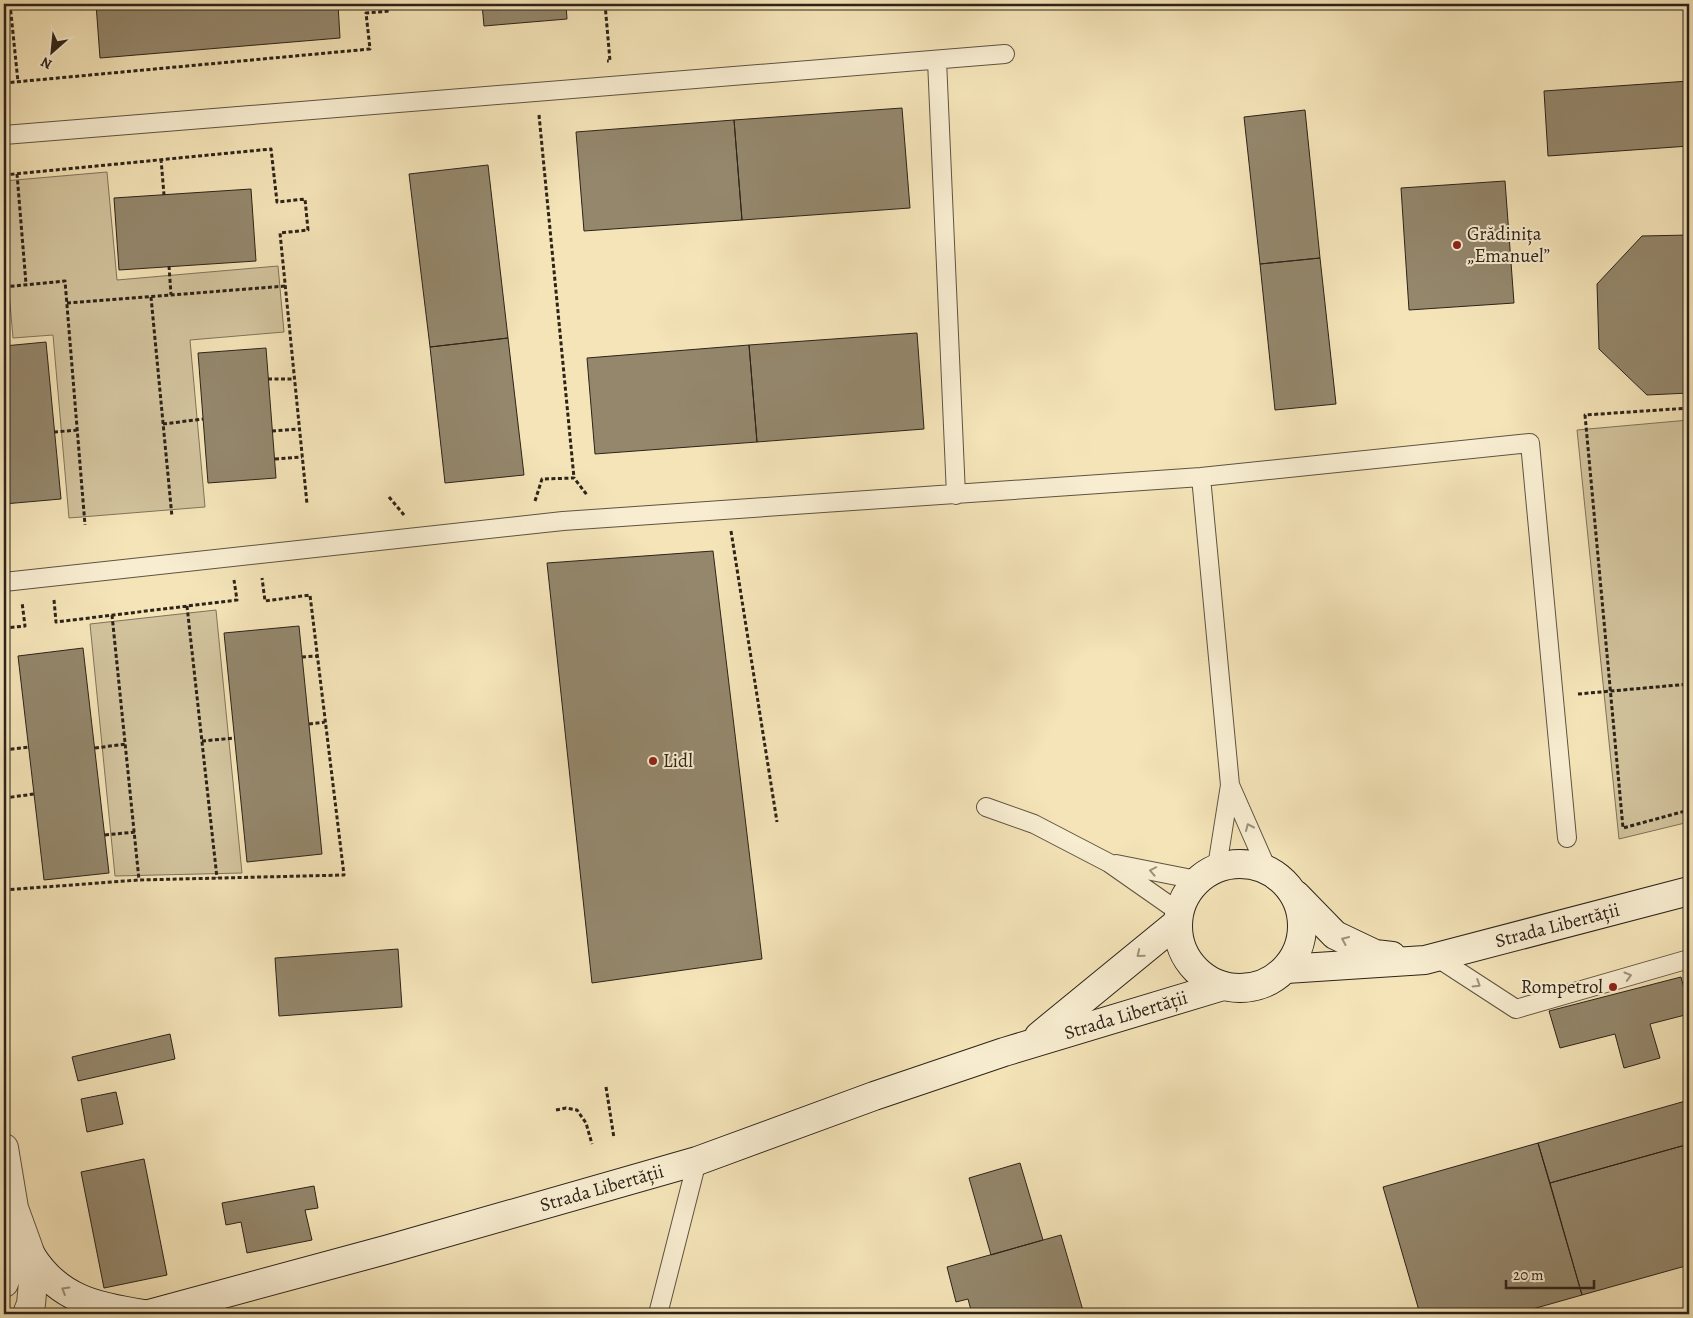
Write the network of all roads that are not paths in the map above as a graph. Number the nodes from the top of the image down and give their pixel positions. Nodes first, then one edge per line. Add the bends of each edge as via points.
1 (1005, 54) dead end
2 (937, 60) junction
3 (4, 135) edge
4 (1201, 477) junction
5 (956, 495) junction
6 (4, 582) edge
7 (1230, 785) junction
8 (986, 807) dead end
9 (1567, 838) dead end
10 (1110, 863) junction
11 (1267, 869) junction
12 (1207, 874) junction
13 (1292, 891) junction
14 (1689, 891) edge
15 (1178, 918) junction
16 (1431, 958) junction
17 (1689, 959) edge
18 (1286, 969) junction
19 (1223, 986) junction
20 (1030, 1044) junction
21 (4, 1148) edge
22 (698, 1161) junction
23 (14, 1208) junction
24 (32, 1255) junction
25 (4, 1283) edge
26 (155, 1313) edge
27 (27, 1314) edge
28 (658, 1314) edge

1 - 2 lane
2 - 3 lane
2 - 5 lane
4 - 5 lane
4 - 7 lane
4 - 9 lane via 1530,443
5 - 6 lane via 563,521
11 -> 7 lane
7 - 12 lane
8 - 10 lane via 1034,824
12 -> 10 lane
10 - 15 lane
11 - 12 main road via 1242,863
11 - 13 main road
12 - 15 main road via 1186,895
16 -> 13 main road, Strada Libertății via 1375,954 1334,935
13 - 18 main road via 1302,917 1300,944
14 - 16 main road, Strada Libertății
15 - 19 main road via 1183,951 1199,973
15 -> 20 main road, Strada Libertății
16 -> 17 lane via 1516,1009
16 - 18 main road, Strada Libertății
18 - 19 main road via 1268,982 1246,988
19 - 20 main road, Strada Libertății
20 - 22 main road, Strada Libertății via 874,1096
21 - 23 main road
22 - 26 main road, Strada Libertății
22 - 28 lane
23 - 24 main road
23 - 25 main road via 9,1270
26 -> 24 main road via 122,1311 82,1301 55,1284
24 - 27 main road via 33,1282

